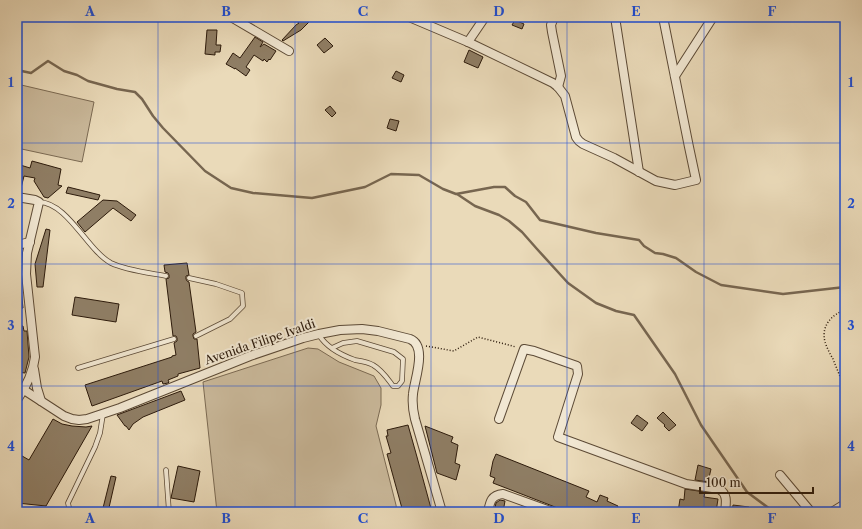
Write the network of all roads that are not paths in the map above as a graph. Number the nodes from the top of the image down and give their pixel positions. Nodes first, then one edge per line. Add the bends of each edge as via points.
1 (230, 17) edge
2 (409, 17) edge
3 (485, 17) edge
4 (554, 17) edge
5 (615, 17) edge
6 (663, 17) edge
7 (713, 17) edge
8 (468, 42) junction
9 (288, 51) dead end
10 (675, 76) junction
11 (558, 87) junction
12 (639, 172) junction
13 (17, 197) edge
14 (39, 202) junction
15 (30, 242) junction
16 (17, 244) edge
17 (166, 276) dead end
18 (189, 278) dead end
19 (319, 334) junction
20 (196, 336) dead end
21 (174, 340) dead end
22 (332, 348) junction
23 (34, 368) junction
24 (78, 368) dead end
25 (24, 390) junction
26 (17, 400) edge
27 (41, 401) junction
28 (104, 414) junction
29 (499, 419) dead end
30 (166, 470) dead end
31 (780, 475) dead end
32 (845, 504) edge
33 (70, 512) edge
34 (169, 512) edge
35 (442, 512) edge
36 (488, 512) edge
37 (552, 512) edge
38 (725, 512) edge
39 (811, 512) edge
40 (832, 512) edge

1 - 9 street
2 - 8 street
3 - 8 street
4 - 11 street via 551,25 561,76
5 - 12 street
6 - 10 street
7 - 10 street
8 - 11 street
10 - 12 street via 696,180 675,185 656,181
11 - 12 street via 565,96 579,141
13 - 14 street
14 - 15 street
14 - 17 lane via 60,211 102,256 112,263
15 - 16 street
15 - 23 street via 26,274
18 - 20 lane via 242,293 243,306 230,319
19 - 22 lane
19 - 28 street, Avenida Filipe Ivaldi via 250,356
19 - 35 street, Avenida Filipe Ivaldi via 369,329 412,340 416,344 419,362 413,395 413,412
21 - 24 lane
22 - 22 lane via 354,359 372,364 393,386 398,386 402,381 403,359 394,352 357,342 343,342
23 - 25 street
23 - 27 street
25 - 26 street
25 - 27 street, Avenida Filipe Ivaldi
27 - 28 street, Avenida Filipe Ivaldi via 72,419 87,419
28 - 33 lane via 95,447 68,503
29 - 38 street via 524,349 534,350 577,366 578,374 558,437 686,484 719,488 725,496
30 - 34 lane
31 - 39 street
32 - 40 street
36 - 37 street via 492,498 503,494

